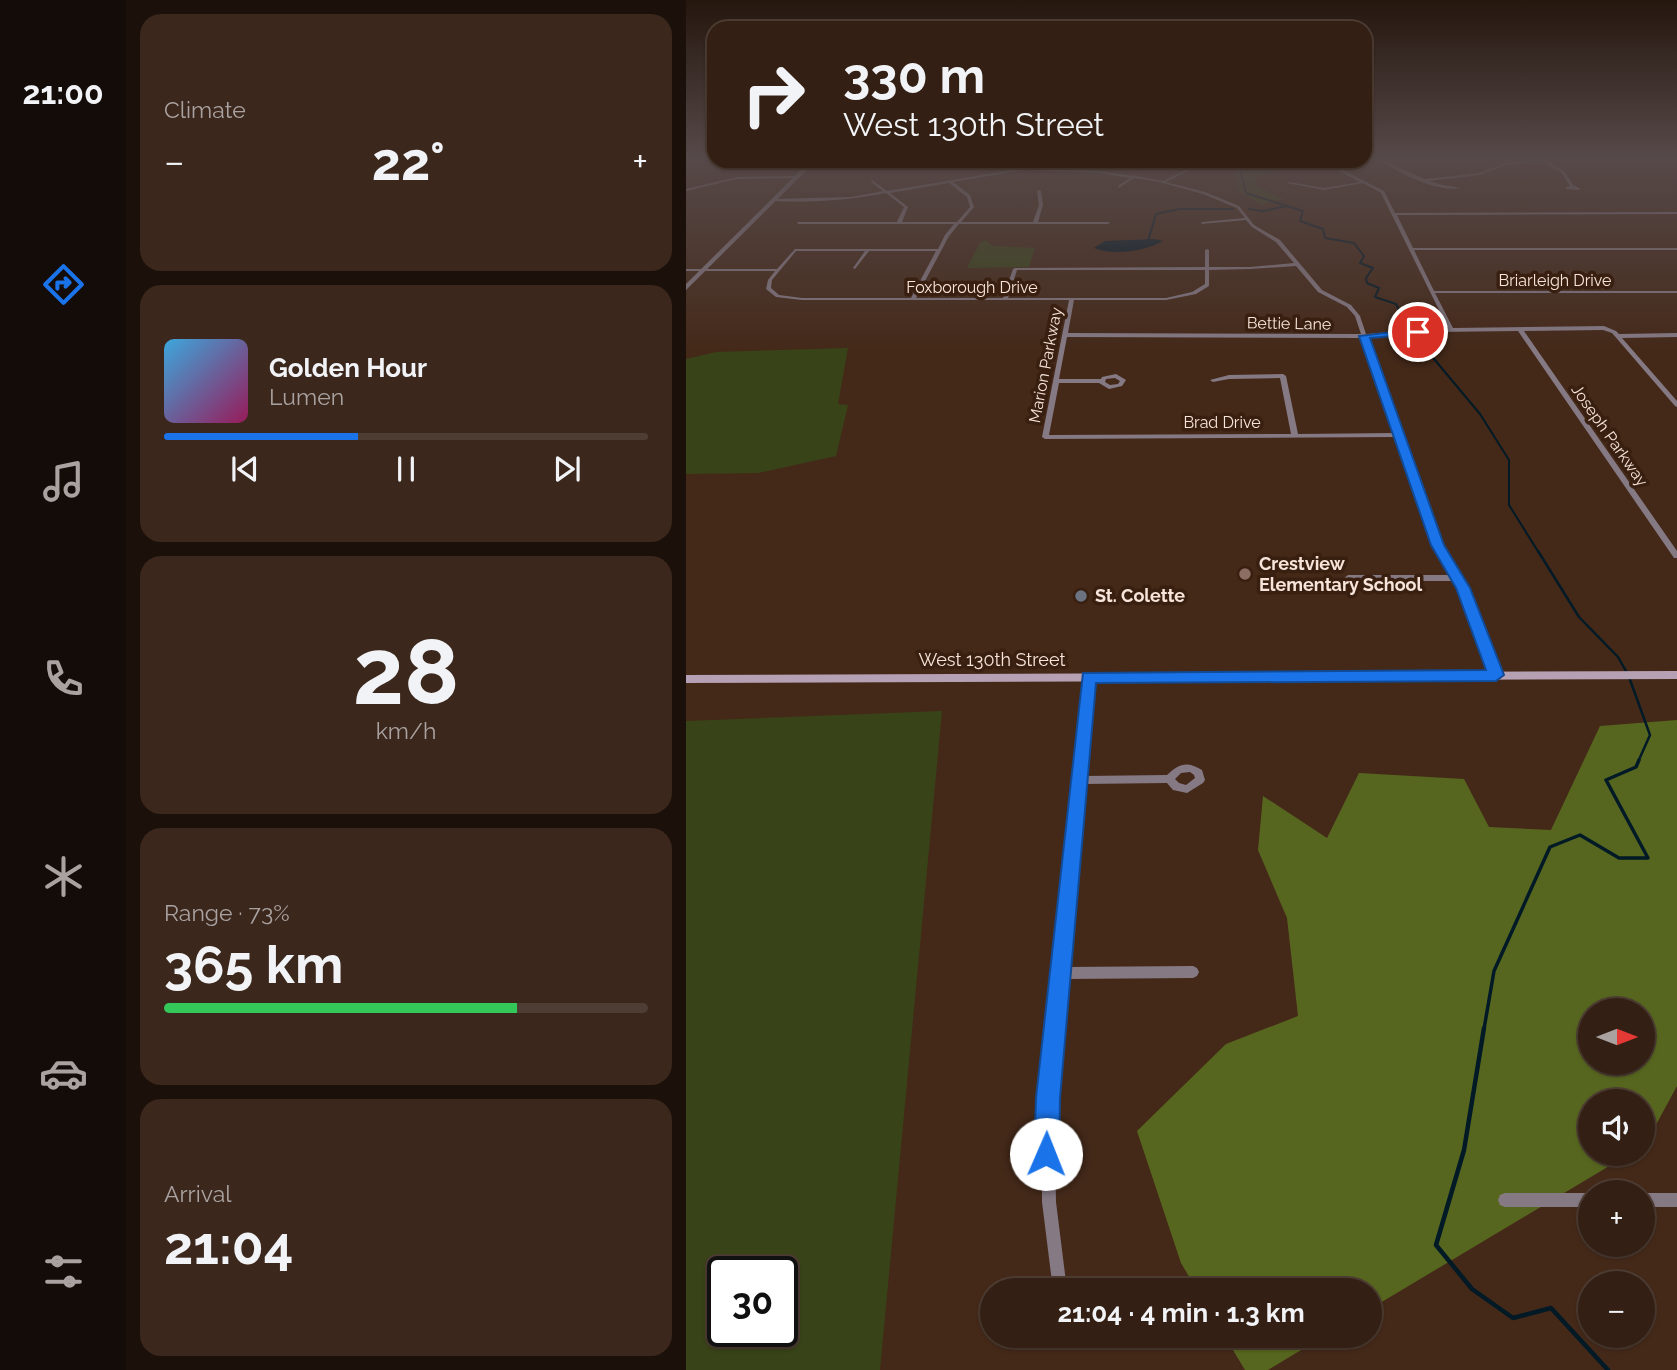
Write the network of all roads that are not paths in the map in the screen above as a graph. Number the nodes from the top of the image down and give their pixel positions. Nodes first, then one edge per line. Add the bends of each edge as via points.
1 (752, 223) edge
2 (798, 223) dead end
3 (899, 223) joint
4 (958, 223) junction
5 (1035, 223) joint
6 (1108, 223) dead end
7 (1253, 223) edge
8 (1398, 223) edge
9 (1411, 249) junction
10 (1677, 249) edge
11 (868, 250) junction
12 (939, 250) junction
13 (1207, 250) dead end
14 (1298, 264) junction
15 (855, 268) dead end
16 (1208, 268) junction
17 (686, 270) edge
18 (704, 270) junction
19 (778, 270) junction
20 (686, 288) edge
21 (1433, 292) junction
22 (1677, 292) edge
23 (913, 299) junction
24 (1005, 299) junction
25 (1072, 299) junction
26 (1520, 329) junction
27 (1451, 330) junction
28 (1066, 335) junction
29 (1677, 335) edge
30 (1364, 336) junction
31 (1617, 336) junction
32 (1213, 380) dead end
33 (1056, 381) junction
34 (1101, 381) dead end
35 (1677, 405) edge
36 (1399, 435) junction
37 (1295, 436) junction
38 (1045, 437) joint
39 (1677, 556) edge
40 (1348, 578) dead end
41 (1458, 578) junction
42 (1496, 675) junction
43 (1677, 675) edge
44 (1088, 678) junction
45 (686, 679) edge
46 (1169, 779) dead end
47 (1079, 780) junction
48 (1193, 972) dead end
49 (1060, 973) junction
50 (1505, 1200) dead end
51 (1578, 1200) edge
52 (1655, 1200) edge
53 (1677, 1200) edge
54 (1058, 1278) edge

1 - 18 street
2 - 3 street
3 - 4 street
4 - 5 street
4 - 12 street
5 - 6 street
7 - 14 street via 1278,241
8 - 9 street
9 - 10 street
9 - 21 street
11 - 12 street
11 - 15 street
11 - 19 street via 795,250
12 - 23 street
13 - 16 street
14 - 16 street
14 - 30 street via 1321,291 1346,304 1357,316
16 - 24 street via 1015,269
16 - 25 street, Foxborough Drive via 1205,287 1179,298
17 - 18 street
18 - 19 street
18 - 20 street
19 - 23 street, Foxborough Drive via 768,288 789,299
21 - 22 street, Briarleigh Drive
21 - 27 street
23 - 24 street, Foxborough Drive
24 - 25 street, Foxborough Drive
25 - 28 street, Marion Parkway
26 - 27 street, Bettie Lane
26 - 31 street, Bettie Lane via 1600,328
26 - 39 street, Joseph Parkway
27 - 30 street, Bettie Lane
28 - 30 street, Bettie Lane
28 - 33 street, Marion Parkway
29 - 31 street, Bettie Lane
30 - 36 street
31 - 35 street
32 - 37 street via 1283,376
33 - 34 street
33 - 38 street, Marion Parkway
36 - 37 street, Brad Drive
36 - 41 street via 1437,545
37 - 38 street, Brad Drive
40 - 41 street
41 - 42 street
42 - 43 main road, West 130th Street
42 - 44 main road, West 130th Street
44 - 45 main road, West 130th Street
44 - 47 street
46 - 47 street
47 - 49 street
48 - 49 street
49 - 54 street via 1046,1154
50 - 51 street
52 - 53 street

